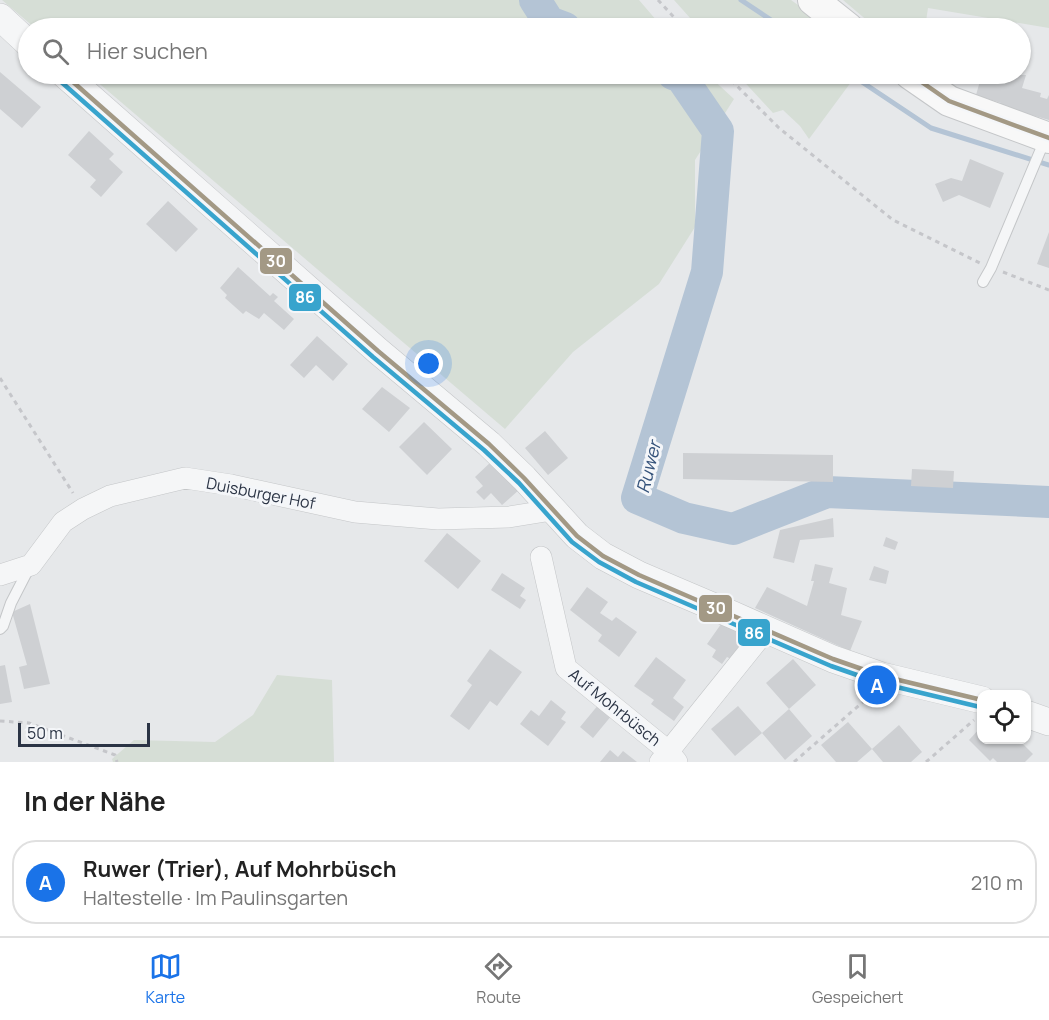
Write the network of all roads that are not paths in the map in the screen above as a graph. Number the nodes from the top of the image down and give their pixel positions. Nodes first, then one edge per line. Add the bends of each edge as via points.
1 (813, 0) edge
2 (0, 17) edge
3 (836, 18) edge
4 (18, 34) edge
5 (74, 84) edge
6 (924, 84) edge
7 (1045, 144) edge
8 (983, 282) dead end
9 (552, 510) junction
10 (541, 557) dead end
11 (31, 565) junction
12 (0, 575) edge
13 (0, 629) edge
14 (766, 630) junction
15 (976, 711) edge
16 (1031, 716) edge
17 (1049, 722) edge
18 (668, 758) edge

1 - 3 main road
2 - 4 street
5 - 9 street via 489,444
6 - 7 main road via 949,101
7 - 8 lane
9 - 11 street, Duisburger Hof via 509,517 438,519 367,513 185,478 110,496 83,509 63,522
9 - 14 street via 577,536 621,567
10 - 18 street, Auf Mohrbüsch via 566,668
11 - 12 street
11 - 13 lane
14 - 15 street
14 - 18 street, Auf Mohrbüsch
16 - 17 street

